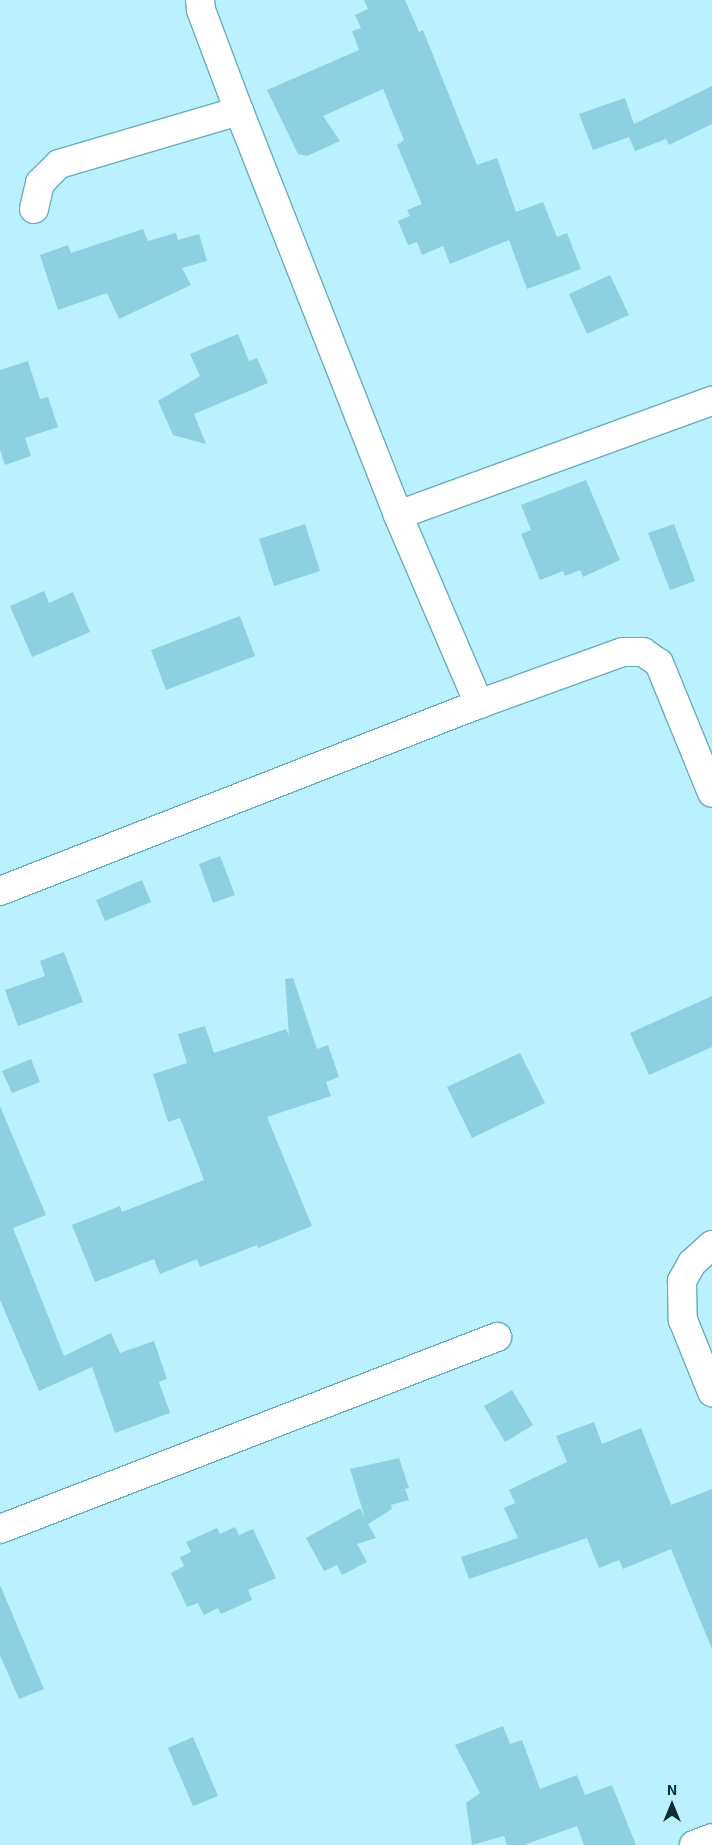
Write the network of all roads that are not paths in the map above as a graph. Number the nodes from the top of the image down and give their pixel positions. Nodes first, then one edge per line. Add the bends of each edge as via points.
1 (200, 0) edge
2 (239, 112) junction
3 (34, 209) dead end
4 (712, 400) edge
5 (398, 515) junction
6 (479, 704) junction
7 (712, 793) edge
8 (0, 891) edge
9 (712, 1245) edge
10 (497, 1337) dead end
11 (712, 1392) edge
12 (0, 1529) edge
13 (712, 1838) edge
14 (694, 1845) edge

1 - 2 street
2 - 3 street via 59,164 40,183
2 - 5 street
4 - 5 street
5 - 6 street
6 - 7 street via 623,652 643,652 659,663
6 - 8 street
9 - 11 street via 692,1262 682,1281 683,1320
10 - 12 street
13 - 14 street

